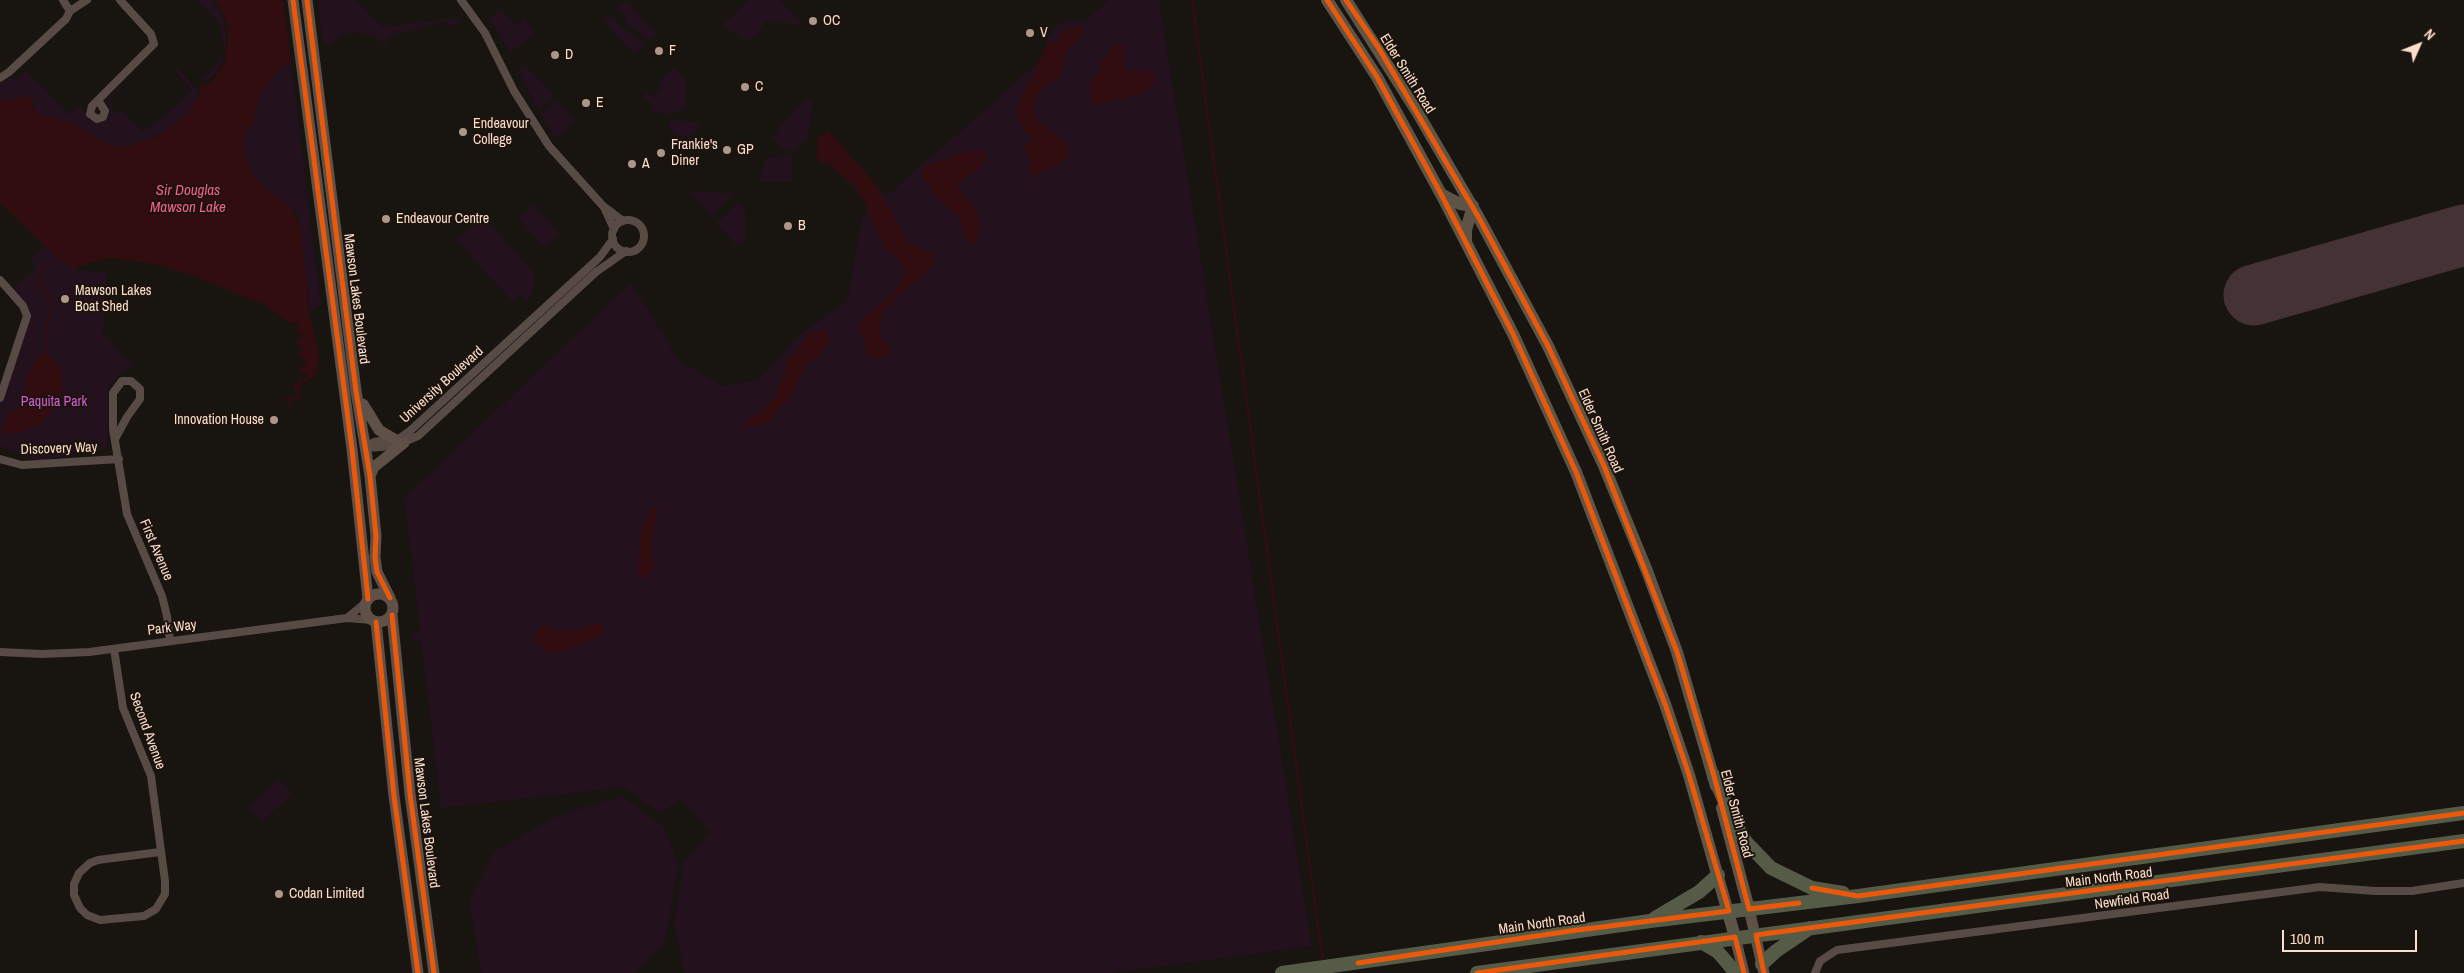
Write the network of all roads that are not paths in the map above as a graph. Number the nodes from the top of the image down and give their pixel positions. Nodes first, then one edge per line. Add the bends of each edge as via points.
1 (63, 0) edge
2 (86, 0) edge
3 (120, 0) edge
4 (293, 0) edge
5 (307, 0) edge
6 (462, 0) edge
7 (1327, 0) edge
8 (1346, 0) edge
9 (70, 11) junction
10 (0, 78) edge
11 (98, 100) dead end
12 (1441, 194) junction
13 (603, 206) junction
14 (1473, 206) junction
15 (623, 221) junction
16 (614, 229) junction
17 (613, 239) junction
18 (1466, 243) junction
19 (626, 251) junction
20 (0, 280) edge
21 (356, 391) junction
22 (0, 398) edge
23 (116, 439) junction
24 (399, 441) junction
25 (366, 448) junction
26 (352, 449) junction
27 (0, 459) edge
28 (119, 459) junction
29 (370, 476) junction
30 (390, 598) junction
31 (367, 601) junction
32 (392, 615) junction
33 (347, 618) junction
34 (374, 621) junction
35 (170, 642) junction
36 (114, 649) junction
37 (0, 652) edge
38 (1714, 776) junction
39 (2464, 813) edge
40 (2464, 842) edge
41 (160, 852) junction
42 (1718, 875) junction
43 (2464, 883) edge
44 (1858, 896) junction
45 (1749, 909) junction
46 (1729, 911) junction
47 (1650, 920) junction
48 (1810, 928) junction
49 (1756, 935) junction
50 (1735, 937) junction
51 (1701, 942) junction
52 (1763, 969) edge
53 (418, 973) edge
54 (434, 973) edge
55 (1282, 973) edge
56 (1477, 973) edge
57 (1736, 973) edge
58 (1744, 973) edge
59 (1815, 973) edge

1 - 9 street
2 - 9 street
3 - 11 street via 151,34 154,44
4 - 26 street, Mawson Lakes Boulevard
5 - 21 street, Mawson Lakes Boulevard
6 - 13 street via 485,32 533,124 562,162
7 - 12 main road, Elder Smith Road via 1377,77
8 - 14 main road, Elder Smith Road
9 - 10 street via 66,19
12 - 14 main road via 1460,204
12 - 18 main road, Elder Smith Road
13 - 15 street
13 - 16 street
14 - 18 main road
14 - 38 main road, Elder Smith Road via 1548,346 1604,466 1677,652
15 - 16 street
15 - 19 street via 634,221 644,236 638,248
16 - 17 street
17 - 19 street via 617,247
17 - 24 street, University Boulevard via 600,257
18 - 42 main road, Elder Smith Road via 1513,334 1576,472 1665,704
19 - 24 street, University Boulevard via 596,272 428,428
20 - 22 street via 23,306 27,316
21 - 24 street via 379,430
21 - 25 street, Mawson Lakes Boulevard
23 - 23 street, First Avenue via 111,407 113,393 122,381 131,381 140,389 140,399 123,422
23 - 28 street, First Avenue
24 - 25 street, University Boulevard
24 - 29 street via 374,466
25 - 26 street
25 - 29 street, Mawson Lakes Boulevard
26 - 31 street, Mawson Lakes Boulevard
27 - 28 street, Discovery Way via 22,465
28 - 35 street, First Avenue via 127,514 162,596
29 - 30 street, Mawson Lakes Boulevard via 377,572
30 - 31 street via 376,594
30 - 32 street via 394,606
31 - 33 street
31 - 34 street via 366,613
32 - 34 street via 385,621
32 - 54 street, Mawson Lakes Boulevard via 410,794
33 - 34 street, Park Way
33 - 35 street, Park Way
34 - 53 street, Mawson Lakes Boulevard
35 - 36 street, Park Way
36 - 37 street, Park Way via 42,654
36 - 41 street, Second Avenue via 123,708 151,776
38 - 44 highway via 1731,817 1746,842 1771,868 1812,888
38 - 45 main road, Elder Smith Road
39 - 44 highway, Main North Road
40 - 48 highway, Main North Road
41 - 41 street, Second Avenue via 165,894 152,913 105,921 92,918 80,908 74,895 74,884 79,873 90,863
42 - 46 main road, Elder Smith Road
42 - 47 highway via 1699,892
43 - 59 street, Newfield Road via 2412,891 2320,886 1837,950 1820,961
44 - 45 highway, Main North Road
45 - 46 highway, Main North Road
45 - 49 street
46 - 47 highway, Main North Road
46 - 50 main road, Elder Smith Road
47 - 55 highway, Main North Road
48 - 49 highway, Main North Road
48 - 52 highway via 1776,951
49 - 50 highway, Main North Road
49 - 52 street
50 - 51 highway, Main North Road
50 - 58 street
51 - 56 highway, Main North Road
51 - 57 highway via 1718,952

